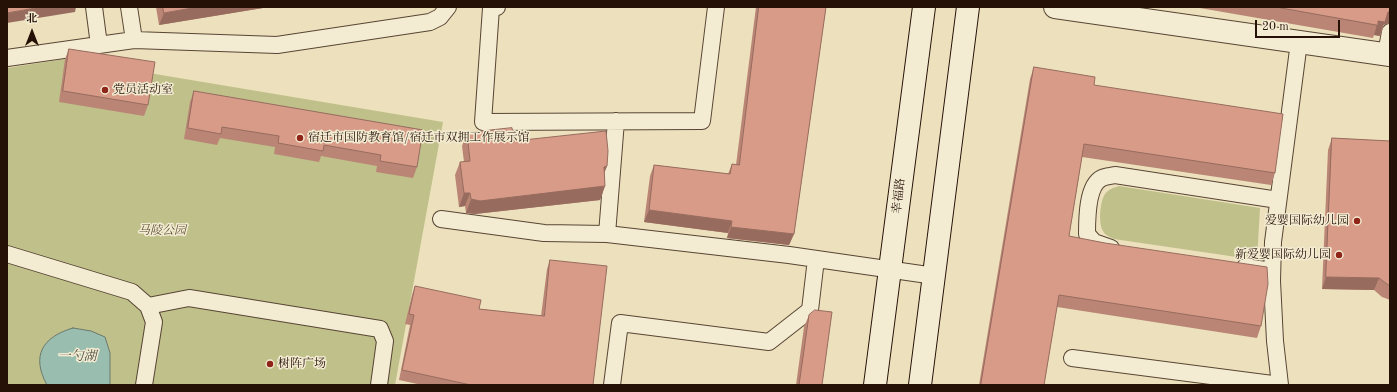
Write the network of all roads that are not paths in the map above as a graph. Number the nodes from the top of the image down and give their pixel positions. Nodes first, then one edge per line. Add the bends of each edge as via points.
1 (94, 7) edge
2 (129, 7) edge
3 (448, 7) edge
4 (493, 7) edge
5 (716, 7) edge
6 (924, 7) edge
7 (968, 7) edge
8 (1055, 7) edge
9 (1112, 11) edge
10 (1390, 32) edge
11 (134, 40) junction
12 (1299, 42) junction
13 (99, 45) junction
14 (1388, 54) edge
15 (7, 58) edge
16 (616, 121) junction
17 (1278, 200) junction
18 (441, 219) dead end
19 (607, 234) junction
20 (1125, 250) edge
21 (7, 254) edge
22 (816, 259) junction
23 (1234, 266) edge
24 (890, 270) junction
25 (1272, 271) junction
26 (935, 276) junction
27 (148, 306) junction
28 (1072, 358) dead end
29 (144, 385) edge
30 (379, 385) edge
31 (612, 385) edge
32 (875, 385) edge
33 (920, 385) edge
34 (1280, 385) edge

1 - 13 lane
2 - 11 lane
3 - 11 lane via 440,17 430,22 277,45
4 - 16 lane via 483,122
5 - 16 lane via 702,121
6 - 24 main road, 幸福路
7 - 26 main road
8 - 9 main road
9 - 12 main road
10 - 14 lane
11 - 13 lane
12 - 14 main road
12 - 17 lane
13 - 15 lane
16 - 19 lane
17 - 20 lane via 1115,175 1101,178 1093,186 1090,196 1087,234 1102,246
17 - 25 lane
18 - 19 lane via 544,233
19 - 22 lane
21 - 27 lane via 132,292
22 - 24 lane
22 - 31 lane via 810,310 768,342 620,323
23 - 25 lane
24 - 26 lane
24 - 32 main road, 幸福路
25 - 34 lane
26 - 33 main road
27 - 29 lane via 154,322
27 - 30 lane via 189,298 380,329 385,341
28 - 34 lane

